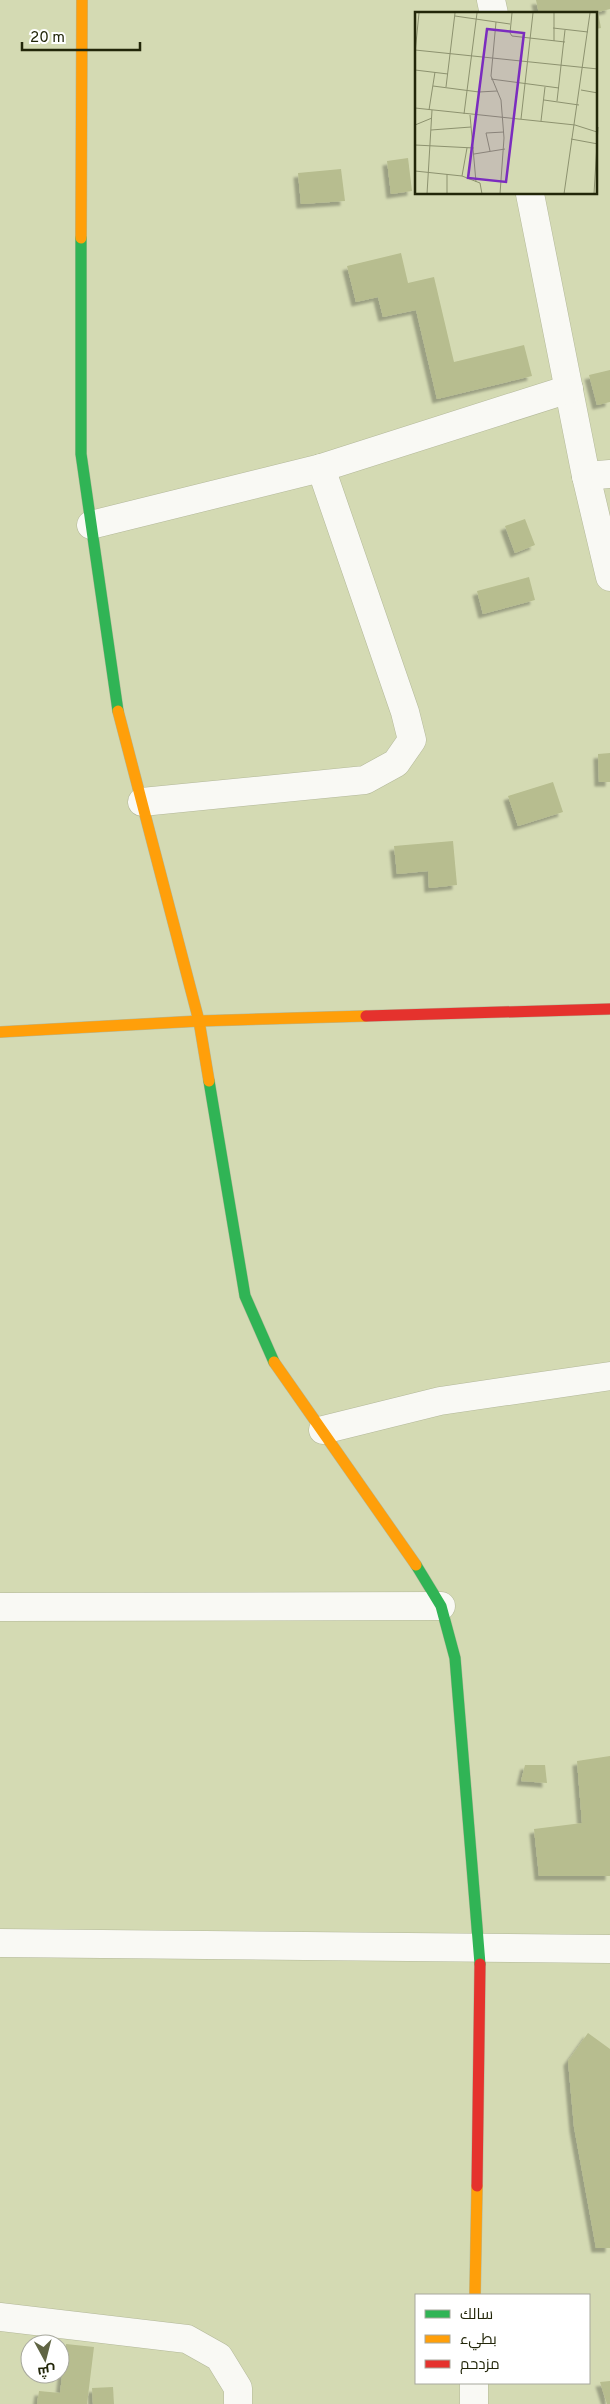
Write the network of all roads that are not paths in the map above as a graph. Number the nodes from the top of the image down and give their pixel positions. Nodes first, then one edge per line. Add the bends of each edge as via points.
1 (82, 0) edge
2 (530, 195) edge
3 (569, 389) junction
4 (321, 468) junction
5 (598, 475) edge
6 (91, 525) junction
7 (610, 577) edge
8 (142, 802) junction
9 (610, 1009) edge
10 (199, 1022) junction
11 (0, 1032) edge
12 (610, 1376) edge
13 (322, 1430) junction
14 (441, 1606) junction
15 (0, 1607) edge
16 (0, 1943) edge
17 (480, 1947) junction
18 (610, 1949) edge
19 (475, 2294) edge
20 (0, 2317) edge
21 (474, 2384) edge
22 (238, 2404) edge
23 (474, 2404) edge

1 - 6 street via 81,454
2 - 3 street
3 - 4 street
3 - 5 street
4 - 6 street
4 - 8 street via 412,740 396,763 365,780
5 - 7 street
6 - 8 street via 117,706
8 - 10 street
9 - 10 street
10 - 11 street
10 - 13 street via 245,1296 270,1356
12 - 13 street via 440,1401
13 - 14 street via 408,1551
14 - 15 street
14 - 17 street via 455,1658
16 - 17 street
17 - 18 street
17 - 19 street
20 - 22 street via 187,2339 219,2358 238,2388
21 - 23 street

